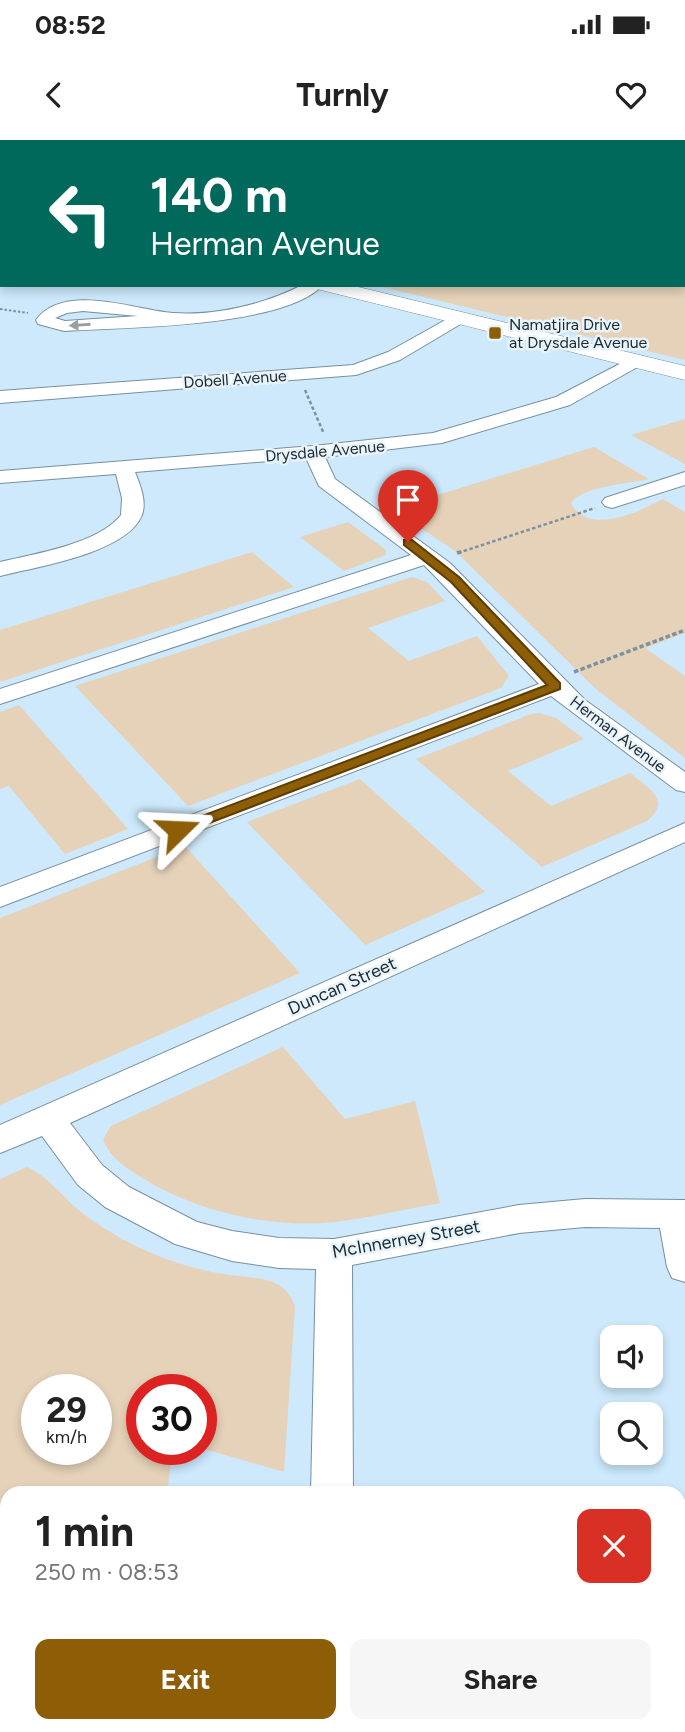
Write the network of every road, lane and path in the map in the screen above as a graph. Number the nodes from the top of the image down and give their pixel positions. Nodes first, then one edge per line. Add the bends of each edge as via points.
1 (311, 287) edge
2 (332, 287) edge
3 (0, 309) edge
4 (46, 315) joint
5 (458, 318) junction
6 (635, 360) junction
7 (685, 373) edge
8 (298, 375) junction
9 (0, 397) edge
10 (322, 451) junction
11 (124, 467) junction
12 (0, 477) edge
13 (685, 478) edge
14 (612, 502) joint
15 (428, 557) junction
16 (0, 569) edge
17 (685, 630) edge
18 (555, 686) junction
19 (0, 697) edge
20 (685, 784) edge
21 (685, 832) edge
22 (0, 898) edge
23 (47, 1119) junction
24 (0, 1140) edge
25 (680, 1214) edge
26 (334, 1254) junction
27 (685, 1267) edge
28 (332, 1486) edge

1 - 4 street via 258,310 64,326 48,323
2 - 5 street
3 - 4 path
5 - 6 street
5 - 8 street, Dobell Avenue via 373,365
6 - 7 street
6 - 10 street, Drysdale Avenue via 587,390 544,408 435,439
8 - 9 street, Dobell Avenue
8 - 10 path
10 - 11 street, Drysdale Avenue
10 - 15 street, Herman Avenue via 326,482
11 - 12 street, Drysdale Avenue
11 - 16 street via 133,505 128,522 120,529 85,545
13 - 14 street
14 - 15 path via 446,557
15 - 18 street, Herman Avenue
15 - 19 street
17 - 18 path via 564,676
18 - 20 street, Herman Avenue
18 - 22 street
21 - 23 street, Duncan Street
23 - 24 street, Duncan Street
23 - 26 street, McInnerney Street via 90,1175 117,1197 188,1234 279,1253
25 - 26 street, McInnerney Street via 585,1213 519,1219
25 - 27 street
26 - 28 street

